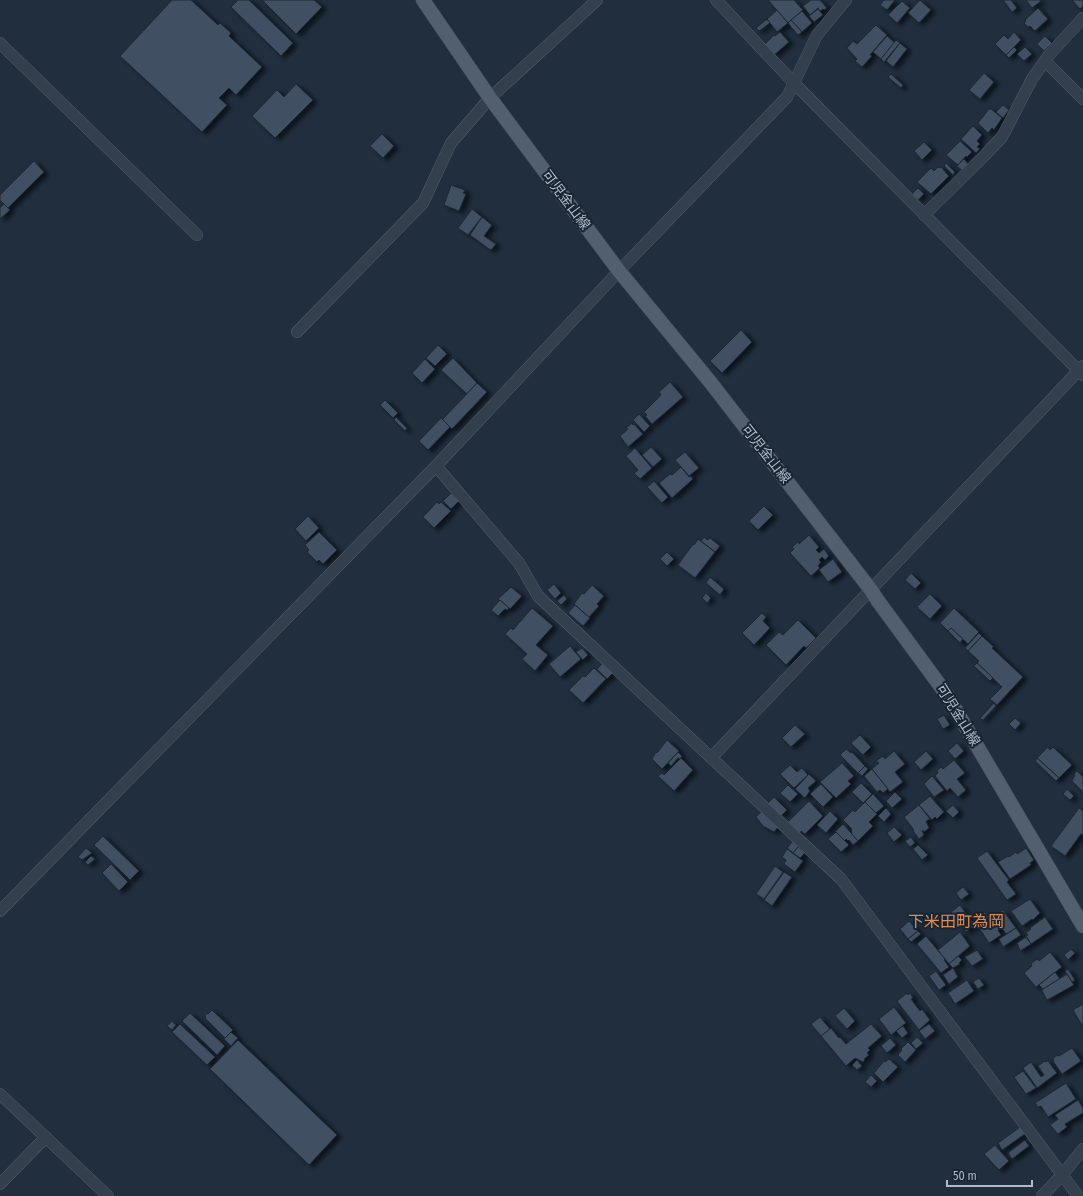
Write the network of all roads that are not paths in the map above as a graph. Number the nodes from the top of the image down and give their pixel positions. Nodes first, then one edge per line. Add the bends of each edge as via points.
1 (423, 0) edge
2 (597, 0) edge
3 (716, 0) edge
4 (846, 0) edge
5 (1083, 18) edge
6 (0, 43) edge
7 (1045, 61) junction
8 (793, 82) junction
9 (490, 98) junction
10 (1083, 99) edge
11 (924, 215) junction
12 (197, 235) dead end
13 (619, 271) junction
14 (297, 332) dead end
15 (1081, 371) edge
16 (436, 466) junction
17 (871, 590) junction
18 (711, 758) junction
19 (0, 911) edge
20 (1083, 926) edge
21 (0, 1094) edge
22 (46, 1137) junction
23 (1083, 1149) edge
24 (1062, 1175) junction
25 (0, 1184) edge
26 (108, 1196) edge
27 (1042, 1196) edge
28 (1078, 1196) edge

1 - 9 main road, 可児金山線
2 - 9 street
3 - 8 street
4 - 8 street via 817,34
5 - 7 street
6 - 12 street
7 - 10 street
7 - 11 street via 1032,79 1002,137
8 - 11 street
8 - 13 street via 787,97
9 - 13 main road, 可児金山線
9 - 14 street via 451,143 423,203
11 - 15 street
13 - 16 street
13 - 17 main road, 可児金山線 via 711,383
15 - 17 street
16 - 18 street via 519,563 538,596
16 - 19 street
17 - 18 street
17 - 20 main road, 可児金山線 via 947,695
18 - 24 street via 841,879
21 - 22 street
22 - 25 street
22 - 26 street
23 - 24 street
24 - 27 street
24 - 28 street

